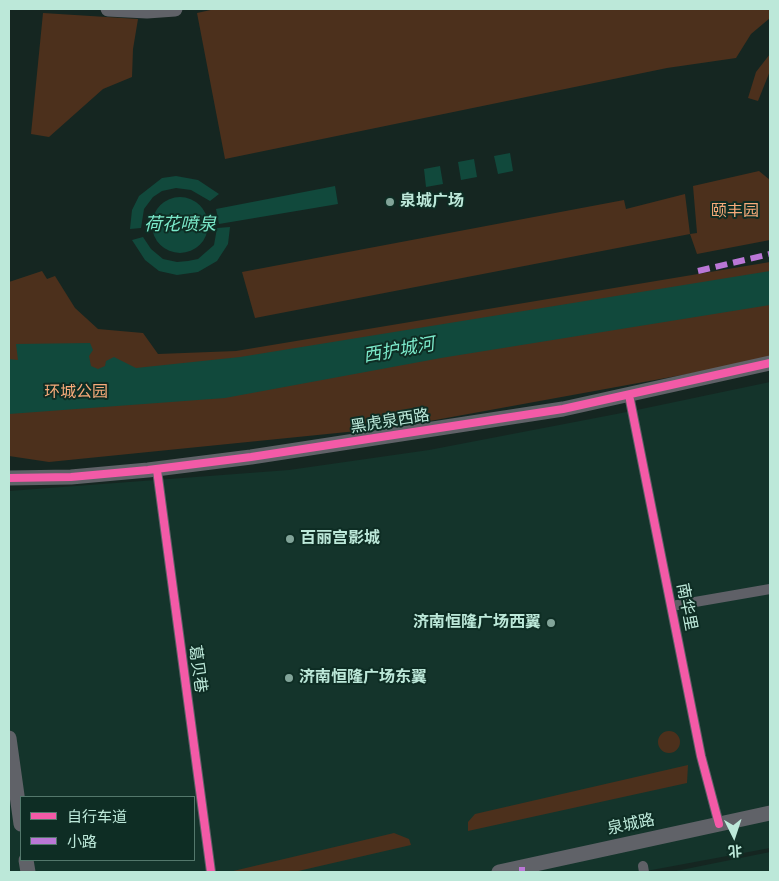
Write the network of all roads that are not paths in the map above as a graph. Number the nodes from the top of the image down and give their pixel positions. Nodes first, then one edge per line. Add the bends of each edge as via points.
1 (108, 9) edge
2 (176, 9) edge
3 (770, 363) edge
4 (629, 395) junction
5 (157, 470) junction
6 (9, 478) edge
7 (770, 589) edge
8 (672, 606) junction
9 (9, 738) edge
10 (770, 813) edge
11 (20, 817) edge
12 (719, 824) junction
13 (211, 872) edge
14 (499, 872) edge

1 - 2 street
3 - 4 street, 黑虎泉西路
4 - 5 street, 黑虎泉西路 via 524,415
4 - 8 street, 南华里
5 - 6 street, 黑虎泉西路
5 - 13 street, 葛贝巷
7 - 8 street
8 - 12 street, 南华里
9 - 11 street
10 - 12 street, 泉城路
12 - 14 street, 泉城路

